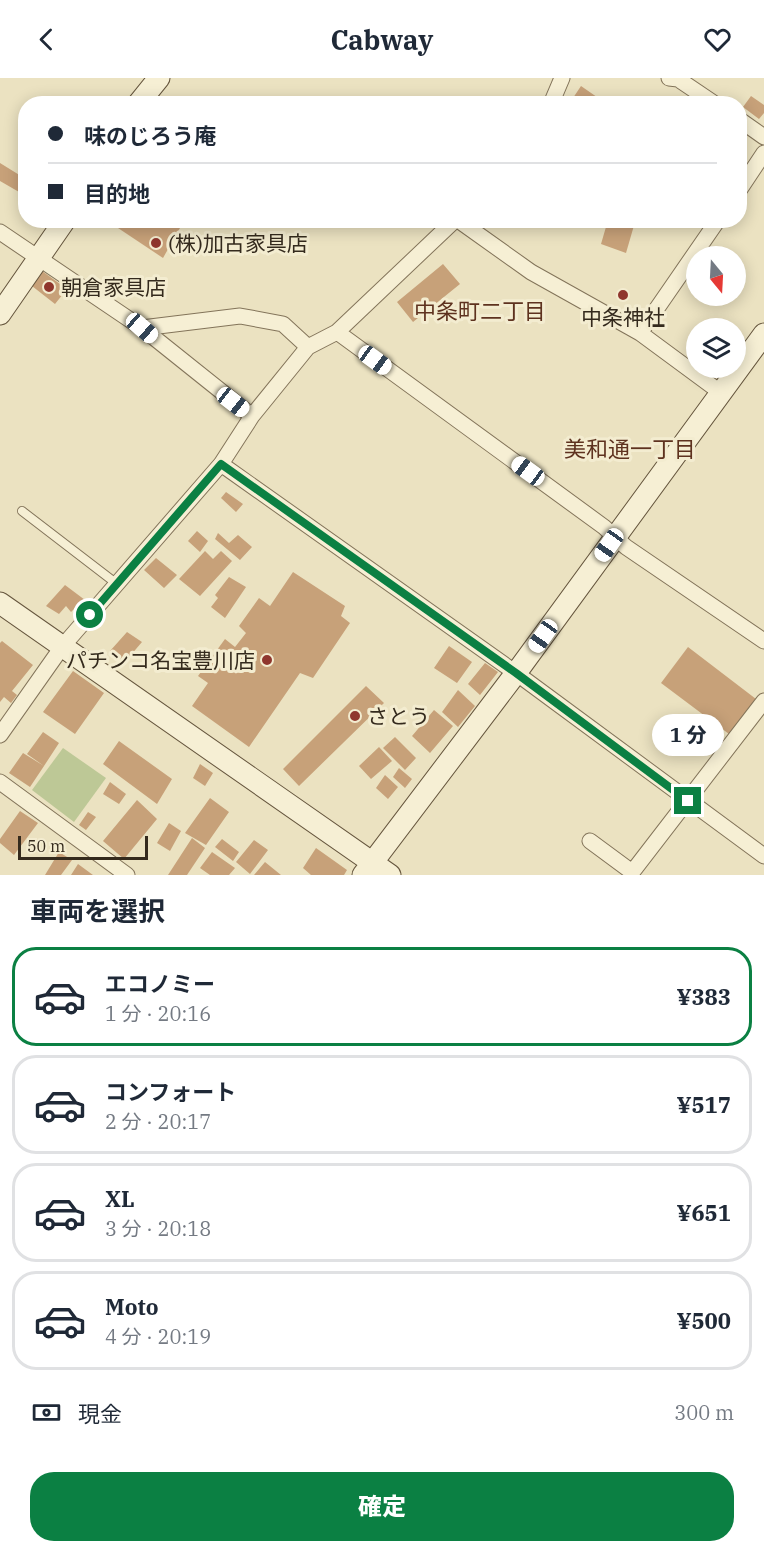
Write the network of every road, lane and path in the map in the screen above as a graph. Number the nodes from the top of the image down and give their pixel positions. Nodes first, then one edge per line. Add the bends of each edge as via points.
1 (159, 78) edge
2 (562, 78) edge
3 (669, 78) edge
4 (699, 84) edge
5 (144, 96) edge
6 (554, 96) edge
7 (709, 96) edge
8 (747, 125) edge
9 (764, 137) edge
10 (764, 153) edge
11 (747, 178) edge
12 (60, 228) edge
13 (448, 228) edge
14 (468, 228) edge
15 (712, 228) edge
16 (0, 232) edge
17 (39, 259) junction
18 (0, 314) edge
19 (142, 328) junction
20 (337, 332) junction
21 (640, 333) junction
22 (764, 334) edge
23 (308, 346) junction
24 (720, 393) junction
25 (252, 416) junction
26 (221, 464) junction
27 (22, 511) dead end
28 (614, 536) junction
29 (117, 584) junction
30 (0, 603) edge
31 (764, 641) edge
32 (62, 647) junction
33 (516, 673) junction
34 (764, 701) edge
35 (0, 735) edge
36 (0, 782) edge
37 (688, 801) junction
38 (590, 841) dead end
39 (764, 856) edge
40 (375, 871) edge
41 (637, 872) edge
42 (127, 875) edge

1 - 5 street
2 - 6 street
3 - 4 street
4 - 7 street
8 - 9 street
10 - 11 street
12 - 17 street
13 - 20 street
14 - 21 street via 531,272
15 - 21 street
16 - 17 street
17 - 18 street
17 - 19 street
19 - 23 street via 240,316 283,324
19 - 25 street
20 - 23 street
20 - 28 street
21 - 24 street
22 - 24 street
23 - 25 street
24 - 28 street
25 - 26 street
26 - 29 street
26 - 33 street
27 - 29 lane
28 - 31 street
28 - 33 street
29 - 32 street
30 - 32 street
32 - 35 street
32 - 40 street
33 - 37 street
33 - 40 street
34 - 37 street
36 - 42 street
37 - 39 street
37 - 41 street
38 - 41 street

